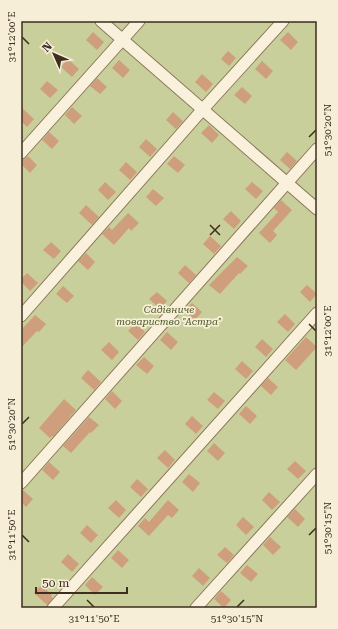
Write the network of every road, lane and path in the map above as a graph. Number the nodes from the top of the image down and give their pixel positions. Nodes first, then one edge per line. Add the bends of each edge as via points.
1 (101, 21) edge
2 (139, 21) edge
3 (283, 21) edge
4 (122, 40) junction
5 (203, 109) junction
6 (317, 149) edge
7 (21, 153) edge
8 (287, 183) junction
9 (317, 209) edge
10 (317, 313) edge
11 (21, 316) edge
12 (317, 474) edge
13 (21, 484) edge
14 (53, 608) edge
15 (196, 608) edge

1 - 4 street
2 - 4 street
3 - 5 street
4 - 5 street
4 - 7 street
5 - 8 street
5 - 11 street
6 - 8 street
8 - 9 street
8 - 13 street
10 - 14 street
12 - 15 street

